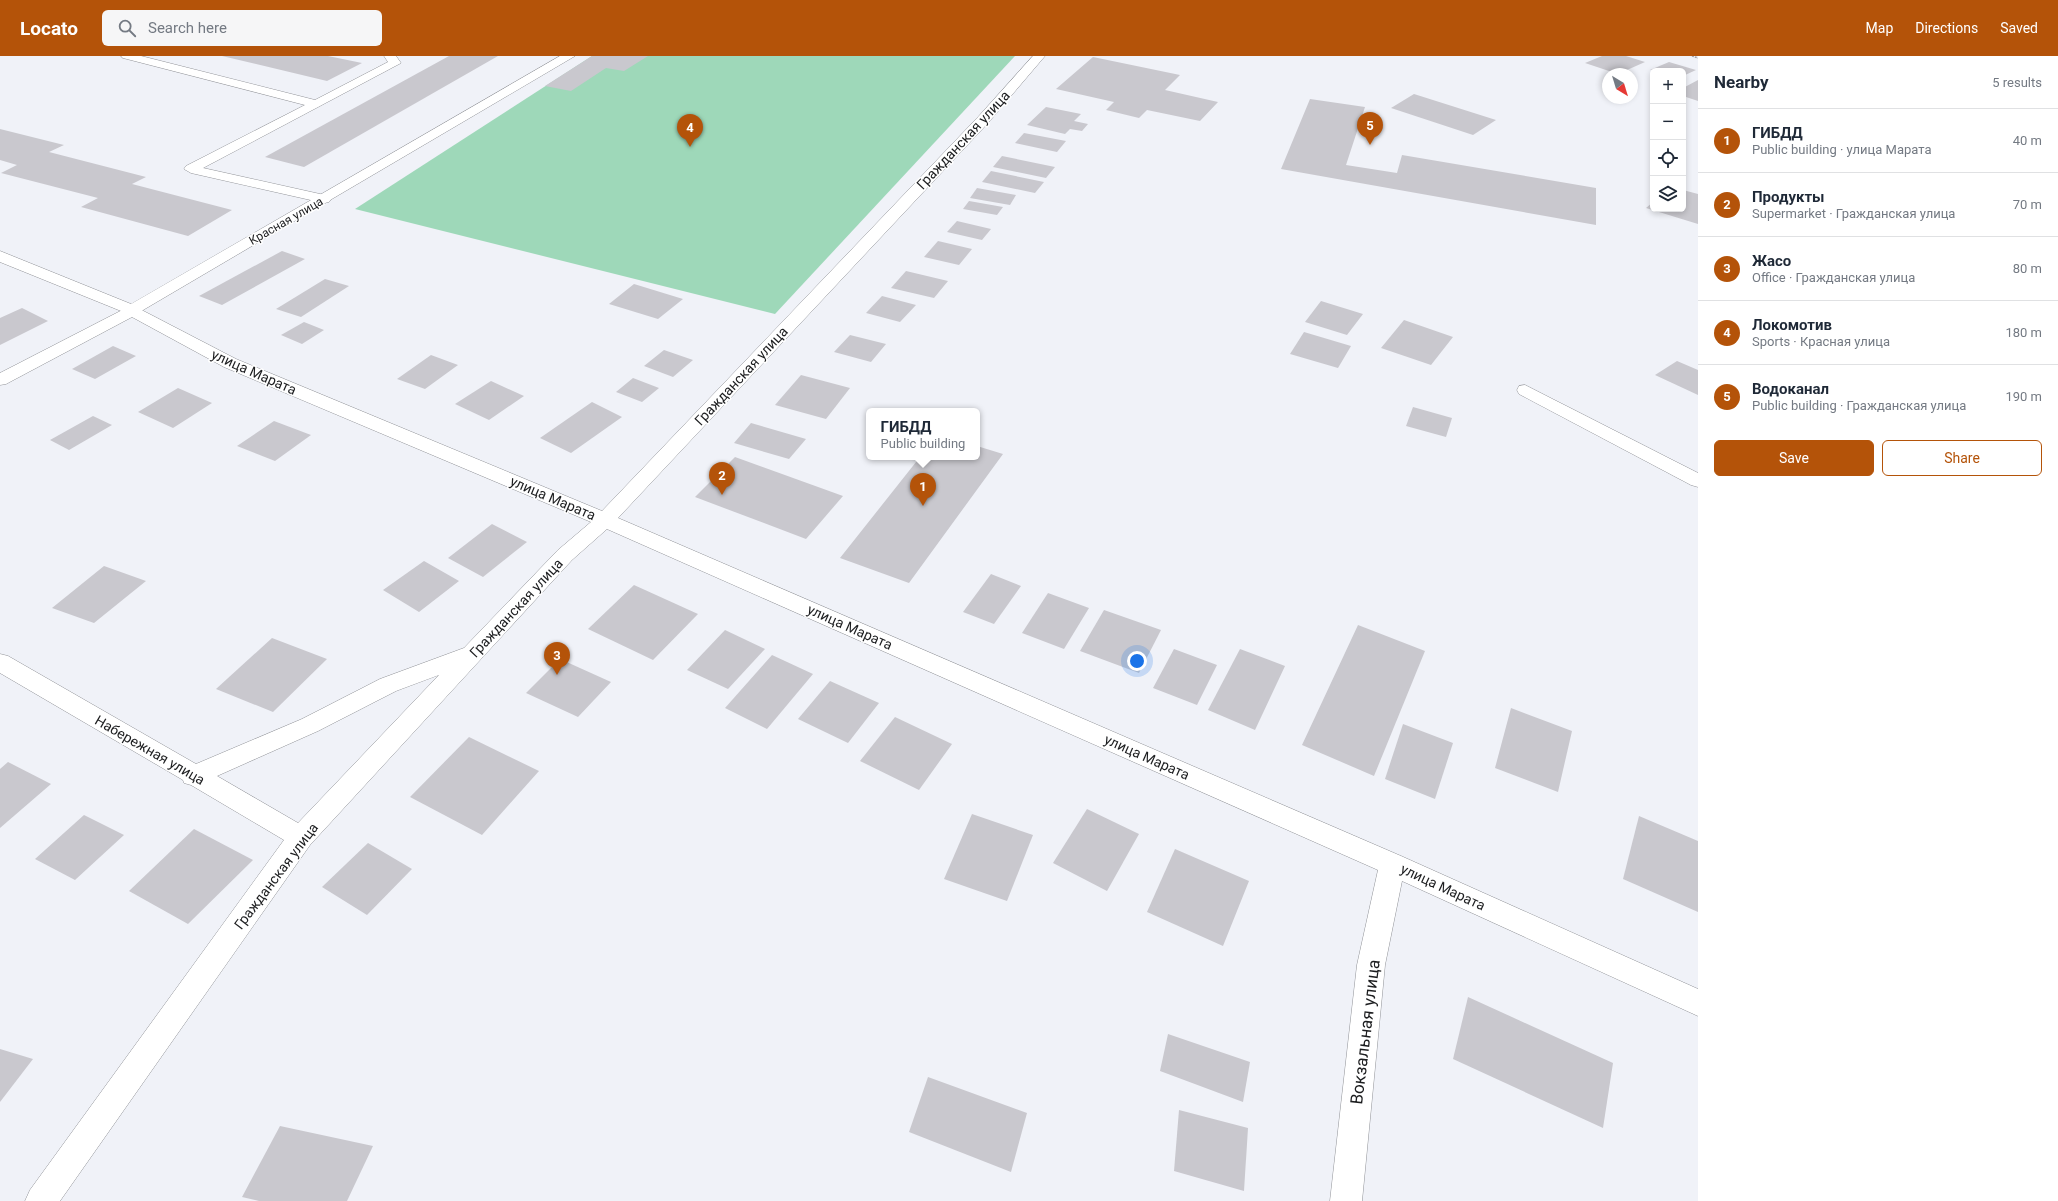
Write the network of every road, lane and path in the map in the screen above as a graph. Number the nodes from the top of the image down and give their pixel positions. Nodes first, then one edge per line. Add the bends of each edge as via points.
1 (127, 56) edge
2 (390, 56) edge
3 (569, 56) edge
4 (1039, 56) edge
5 (1692, 56) edge
6 (1698, 58) edge
7 (317, 104) junction
8 (324, 199) junction
9 (0, 256) edge
10 (132, 310) junction
11 (0, 380) edge
12 (1526, 390) dead end
13 (1698, 482) edge
14 (605, 520) junction
15 (474, 653) junction
16 (0, 662) edge
17 (193, 776) junction
18 (301, 837) junction
19 (1392, 864) junction
20 (1698, 1003) edge
21 (41, 1201) edge
22 (1346, 1201) edge

1 - 7 lane
2 - 7 lane via 395,63
3 - 8 street, Красная улица
4 - 14 street, Гражданская улица via 983,120
5 - 6 path
7 - 8 lane via 191,169
8 - 10 street, Красная улица
9 - 10 street, улица Марата
10 - 11 street, Красная улица
10 - 14 street, улица Марата via 230,363
12 - 13 lane
14 - 15 street, Гражданская улица via 565,555
14 - 19 street, улица Марата
15 - 17 street via 388,685 310,725
15 - 18 street, Гражданская улица
16 - 17 street, Набережная улица
17 - 18 street, Набережная улица
18 - 21 street, Гражданская улица
19 - 20 street, улица Марата
19 - 22 street, Вокзальная улица via 1371,965

